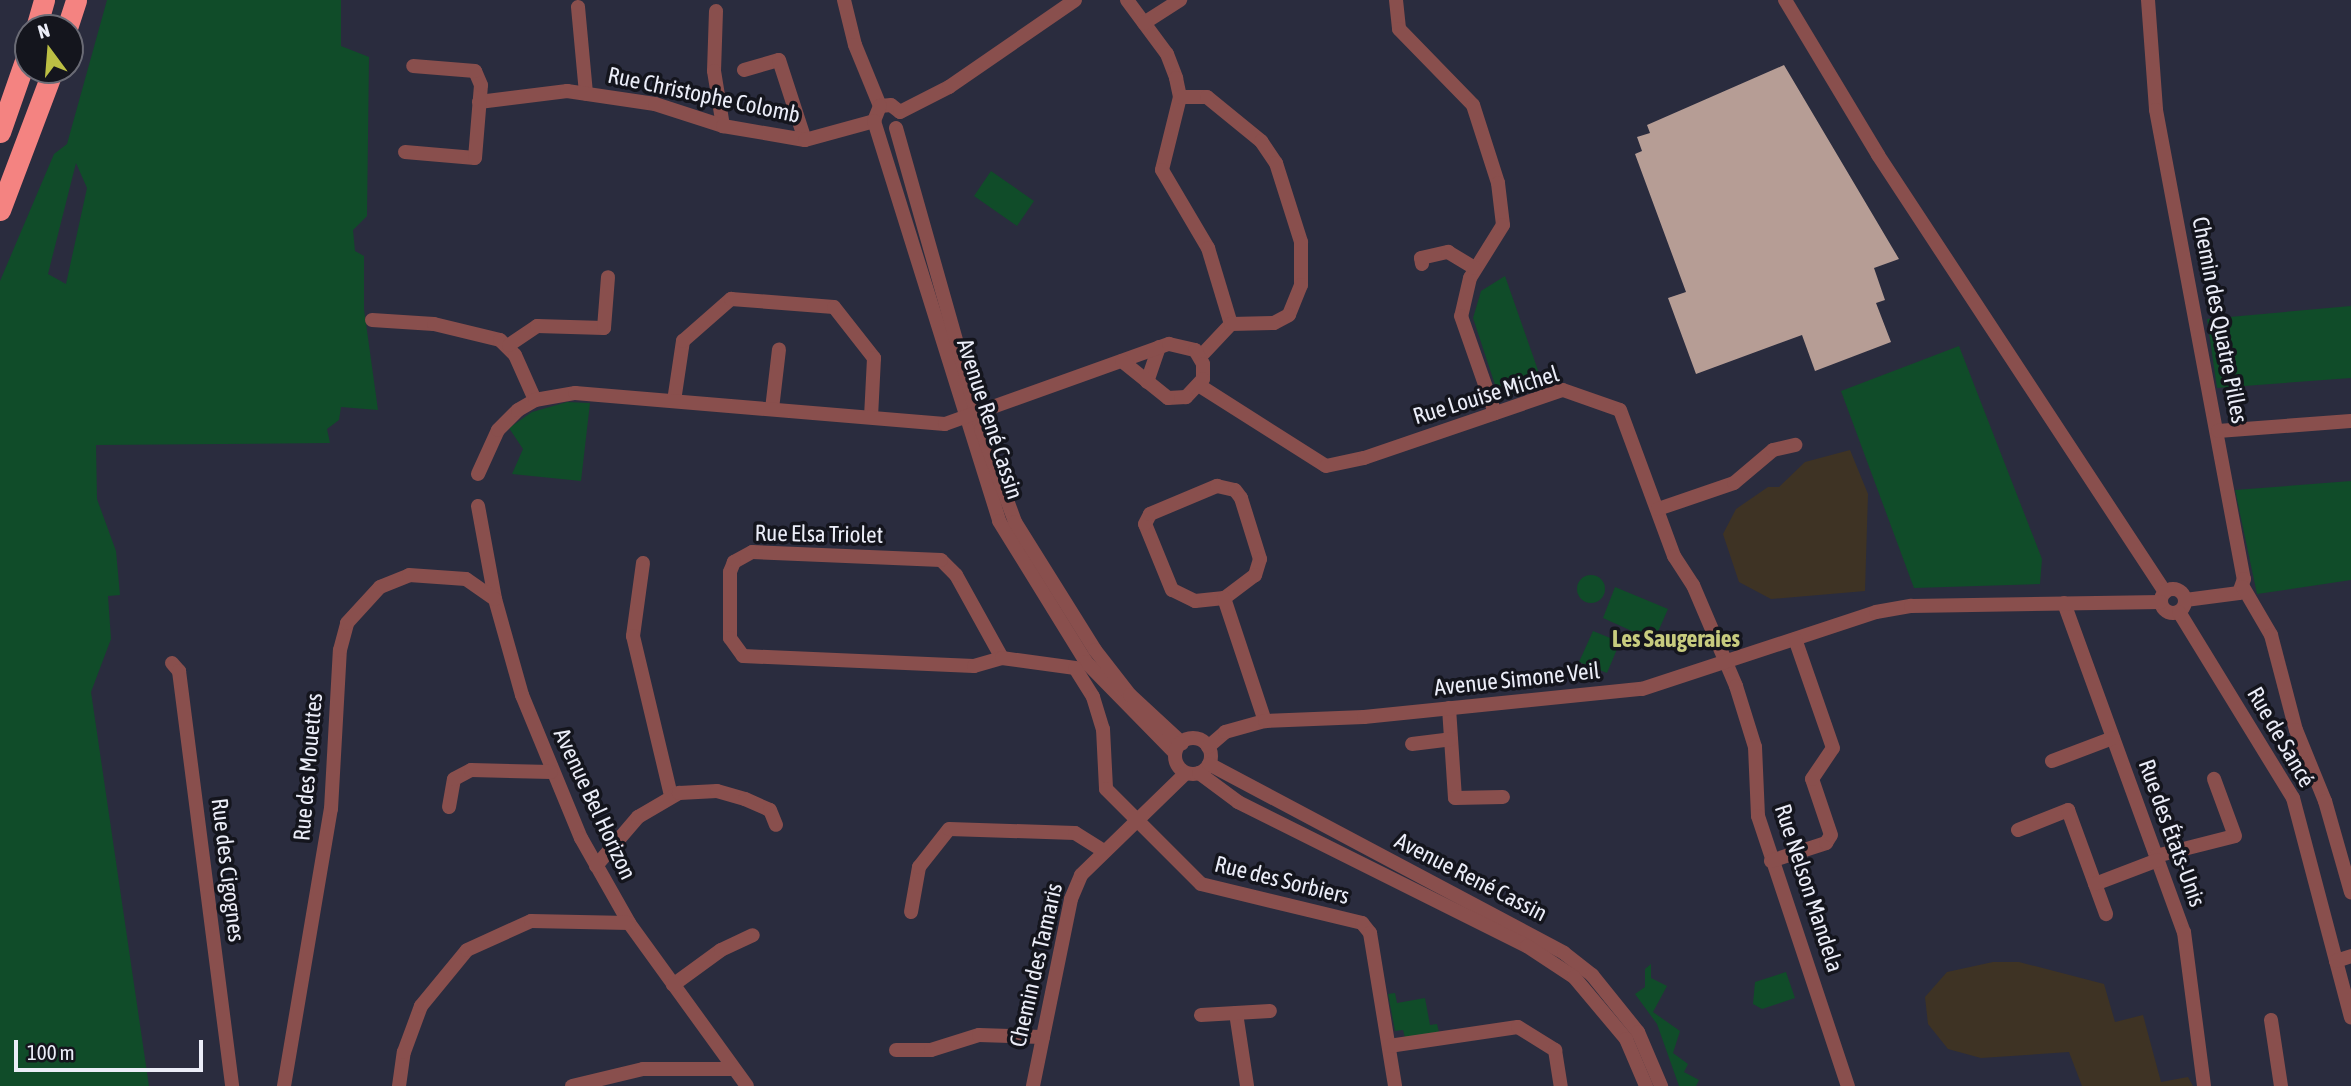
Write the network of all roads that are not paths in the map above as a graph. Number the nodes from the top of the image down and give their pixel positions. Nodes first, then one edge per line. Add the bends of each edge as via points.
1 (844, 0) edge
2 (1075, 0) edge
3 (1127, 0) edge
4 (1180, 0) edge
5 (1396, 0) edge
6 (1785, 0) edge
7 (2148, 0) edge
8 (578, 7) dead end
9 (716, 12) dead end
10 (1144, 23) junction
11 (413, 66) dead end
12 (744, 71) dead end
13 (17, 84) edge
14 (48, 84) edge
15 (586, 94) junction
16 (1180, 97) junction
17 (480, 102) junction
18 (880, 106) junction
19 (900, 112) junction
20 (878, 125) junction
21 (723, 126) junction
22 (896, 128) junction
23 (0, 132) edge
24 (805, 140) junction
25 (405, 152) dead end
26 (0, 210) edge
27 (1422, 264) dead end
28 (1475, 268) junction
29 (608, 277) dead end
30 (372, 320) dead end
31 (1231, 324) junction
32 (509, 345) junction
33 (1159, 347) junction
34 (779, 349) dead end
35 (1200, 357) junction
36 (1122, 361) junction
37 (1147, 382) junction
38 (1200, 386) junction
39 (535, 400) junction
40 (674, 401) junction
41 (772, 409) junction
42 (1495, 413) junction
43 (872, 417) junction
44 (971, 417) junction
45 (2351, 421) edge
46 (2218, 431) junction
47 (1795, 445) dead end
48 (478, 474) dead end
49 (478, 506) dead end
50 (1658, 509) junction
51 (643, 563) dead end
52 (2243, 587) junction
53 (2163, 597) junction
54 (1224, 598) junction
55 (495, 599) junction
56 (2064, 603) junction
57 (2182, 606) junction
58 (1795, 639) junction
59 (1002, 658) junction
60 (1727, 661) junction
61 (172, 663) dead end
62 (1449, 708) junction
63 (1265, 720) junction
64 (2113, 738) junction
65 (1451, 739) junction
66 (1412, 744) dead end
67 (1208, 747) junction
68 (1179, 748) junction
69 (2052, 761) dead end
70 (1198, 770) junction
71 (551, 772) junction
72 (2214, 779) dead end
73 (671, 796) junction
74 (1503, 797) dead end
75 (449, 807) dead end
76 (1133, 819) junction
77 (776, 825) dead end
78 (2018, 830) dead end
79 (1102, 850) junction
80 (2157, 858) junction
81 (1771, 861) junction
82 (596, 866) junction
83 (2095, 884) junction
84 (2351, 892) edge
85 (911, 912) dead end
86 (2106, 914) dead end
87 (629, 923) junction
88 (753, 935) dead end
89 (2351, 956) edge
90 (2336, 961) junction
91 (673, 985) junction
92 (1270, 1011) dead end
93 (1236, 1013) junction
94 (1200, 1015) dead end
95 (2351, 1017) edge
96 (2271, 1020) dead end
97 (1043, 1037) junction
98 (1389, 1046) junction
99 (896, 1050) dead end
100 (734, 1069) junction
101 (232, 1086) edge
102 (284, 1086) edge
103 (400, 1086) edge
104 (572, 1086) edge
105 (747, 1086) edge
106 (1032, 1086) edge
107 (1248, 1086) edge
108 (1395, 1086) edge
109 (1561, 1086) edge
110 (1646, 1086) edge
111 (1661, 1086) edge
112 (1848, 1086) edge
113 (2204, 1086) edge
114 (2281, 1086) edge

1 - 18 street via 855,46
2 - 19 street via 949,87
3 - 10 street
4 - 10 street
5 - 28 street via 1399,29 1467,97 1490,152 1503,225
6 - 53 street via 1885,166
7 - 46 street, Chemin des Quatre Pilles via 2156,110
8 - 15 street
9 - 21 street via 714,71
10 - 16 street via 1167,54
11 - 17 street via 475,71
12 - 24 street via 779,60
13 - 23 highway
14 - 26 highway
15 - 17 street, Rue Christophe Colomb via 567,91
15 - 21 street, Rue Christophe Colomb via 655,104
16 - 31 street via 1162,170 1208,248
16 - 31 street via 1207,97 1261,141 1276,163 1301,242 1301,285 1289,315 1274,324
17 - 25 street via 475,158
18 - 19 street via 891,104
18 - 20 street
19 - 22 street
20 - 22 street, Rue Christophe Colomb
20 - 24 street, Rue Christophe Colomb
20 - 44 street, Avenue René Cassin
21 - 24 street, Rue Christophe Colomb
22 - 44 street, Avenue René Cassin
27 - 28 street via 1421,258 1448,252
28 - 42 street via 1461,316
29 - 32 street via 604,328 537,326
30 - 32 street via 434,324
31 - 35 street
32 - 39 street
33 - 35 street via 1187,345
33 - 36 street
33 - 37 street
34 - 41 street
35 - 38 street
36 - 37 street
36 - 44 street
37 - 38 street via 1177,399
38 - 42 street, Rue Louise Michel via 1326,466 1364,458
39 - 40 street via 575,393
39 - 48 street via 498,430
40 - 41 street
40 - 43 street via 683,341 731,299 834,307 874,358
41 - 43 street
42 - 50 street, Rue Louise Michel via 1571,388 1620,410
43 - 44 street via 945,424
44 - 68 street, Avenue René Cassin via 990,502 1019,558 1086,662
45 - 46 street
46 - 52 street, Chemin des Quatre Pilles
47 - 50 street via 1773,450 1734,483
49 - 55 street, Avenue Bel Horizon
50 - 60 street, Rue Louise Michel via 1674,556 1693,585
51 - 73 street via 634,636
52 - 57 street via 2239,593
52 - 84 street via 2272,635 2295,730 2325,801
53 - 56 street, Avenue Simone Veil
53 - 57 street via 2179,591
53 - 57 street via 2168,613
54 - 54 street via 1255,575 1260,546 1236,490 1217,486 1150,514 1144,524 1172,590 1195,601
54 - 63 street
55 - 71 street, Avenue Bel Horizon
55 - 102 street, Rue des Mouettes via 466,579 409,575 380,587 347,624 340,650 331,808
56 - 58 street, Avenue Simone Veil via 1911,606
56 - 64 street, Rue des États-Unis
57 - 90 street, Rue de Sancé via 2293,798
58 - 60 street, Avenue Simone Veil
58 - 81 street via 1833,748 1812,779 1830,835 1826,843
59 - 59 street, Rue Elsa Triolet via 956,575 941,560 752,552 734,562 730,572 730,638 743,656 974,666
59 - 76 street, Rue Elsa Triolet via 1075,668 1103,729 1102,778
60 - 62 street, Avenue Simone Veil via 1642,689
60 - 81 street, Rue Nelson Mandela via 1755,747 1758,816
61 - 101 street, Rue des Cigognes via 179,671
62 - 63 street, Avenue Simone Veil
62 - 65 street
63 - 67 street, Avenue Simone Veil via 1225,732
64 - 69 street
64 - 80 street, Rue des États-Unis
65 - 66 street
65 - 74 street via 1455,798
67 - 68 street via 1193,739
67 - 70 street
68 - 70 street, Avenue René Cassin
70 - 76 street, Chemin des Tamaris
70 - 110 street, Avenue René Cassin via 1238,802 1527,946 1574,977 1626,1039
70 - 111 street, Avenue René Cassin via 1564,953 1592,975 1638,1032
71 - 75 street via 471,769 454,779
71 - 82 street, Avenue Bel Horizon
72 - 80 street via 2235,836
73 - 77 street via 726,794 770,810
73 - 82 street via 638,817
76 - 79 street, Chemin des Tamaris
76 - 98 street, Rue des Sorbiers via 1201,884 1362,923 1374,947
78 - 83 street via 2068,810
79 - 85 street via 1075,833 949,829 919,867
79 - 97 street, Chemin des Tamaris via 1081,875
80 - 83 street
80 - 113 street, Rue des États-Unis via 2193,972
81 - 112 street, Rue Nelson Mandela
82 - 87 street, Avenue Bel Horizon
83 - 86 street
87 - 91 street, Avenue Bel Horizon
87 - 103 street via 531,921 467,950 447,968 421,1006 404,1052
88 - 91 street via 721,950
89 - 90 street
90 - 95 street, Rue de Sancé
91 - 100 street, Avenue Bel Horizon
92 - 93 street
93 - 94 street
93 - 107 street
96 - 114 street
97 - 99 street via 979,1035 931,1050
97 - 106 street, Chemin des Tamaris
98 - 108 street, Rue des Sorbiers
98 - 109 street via 1518,1027 1555,1050
100 - 104 street via 643,1069
100 - 105 street, Avenue Bel Horizon

